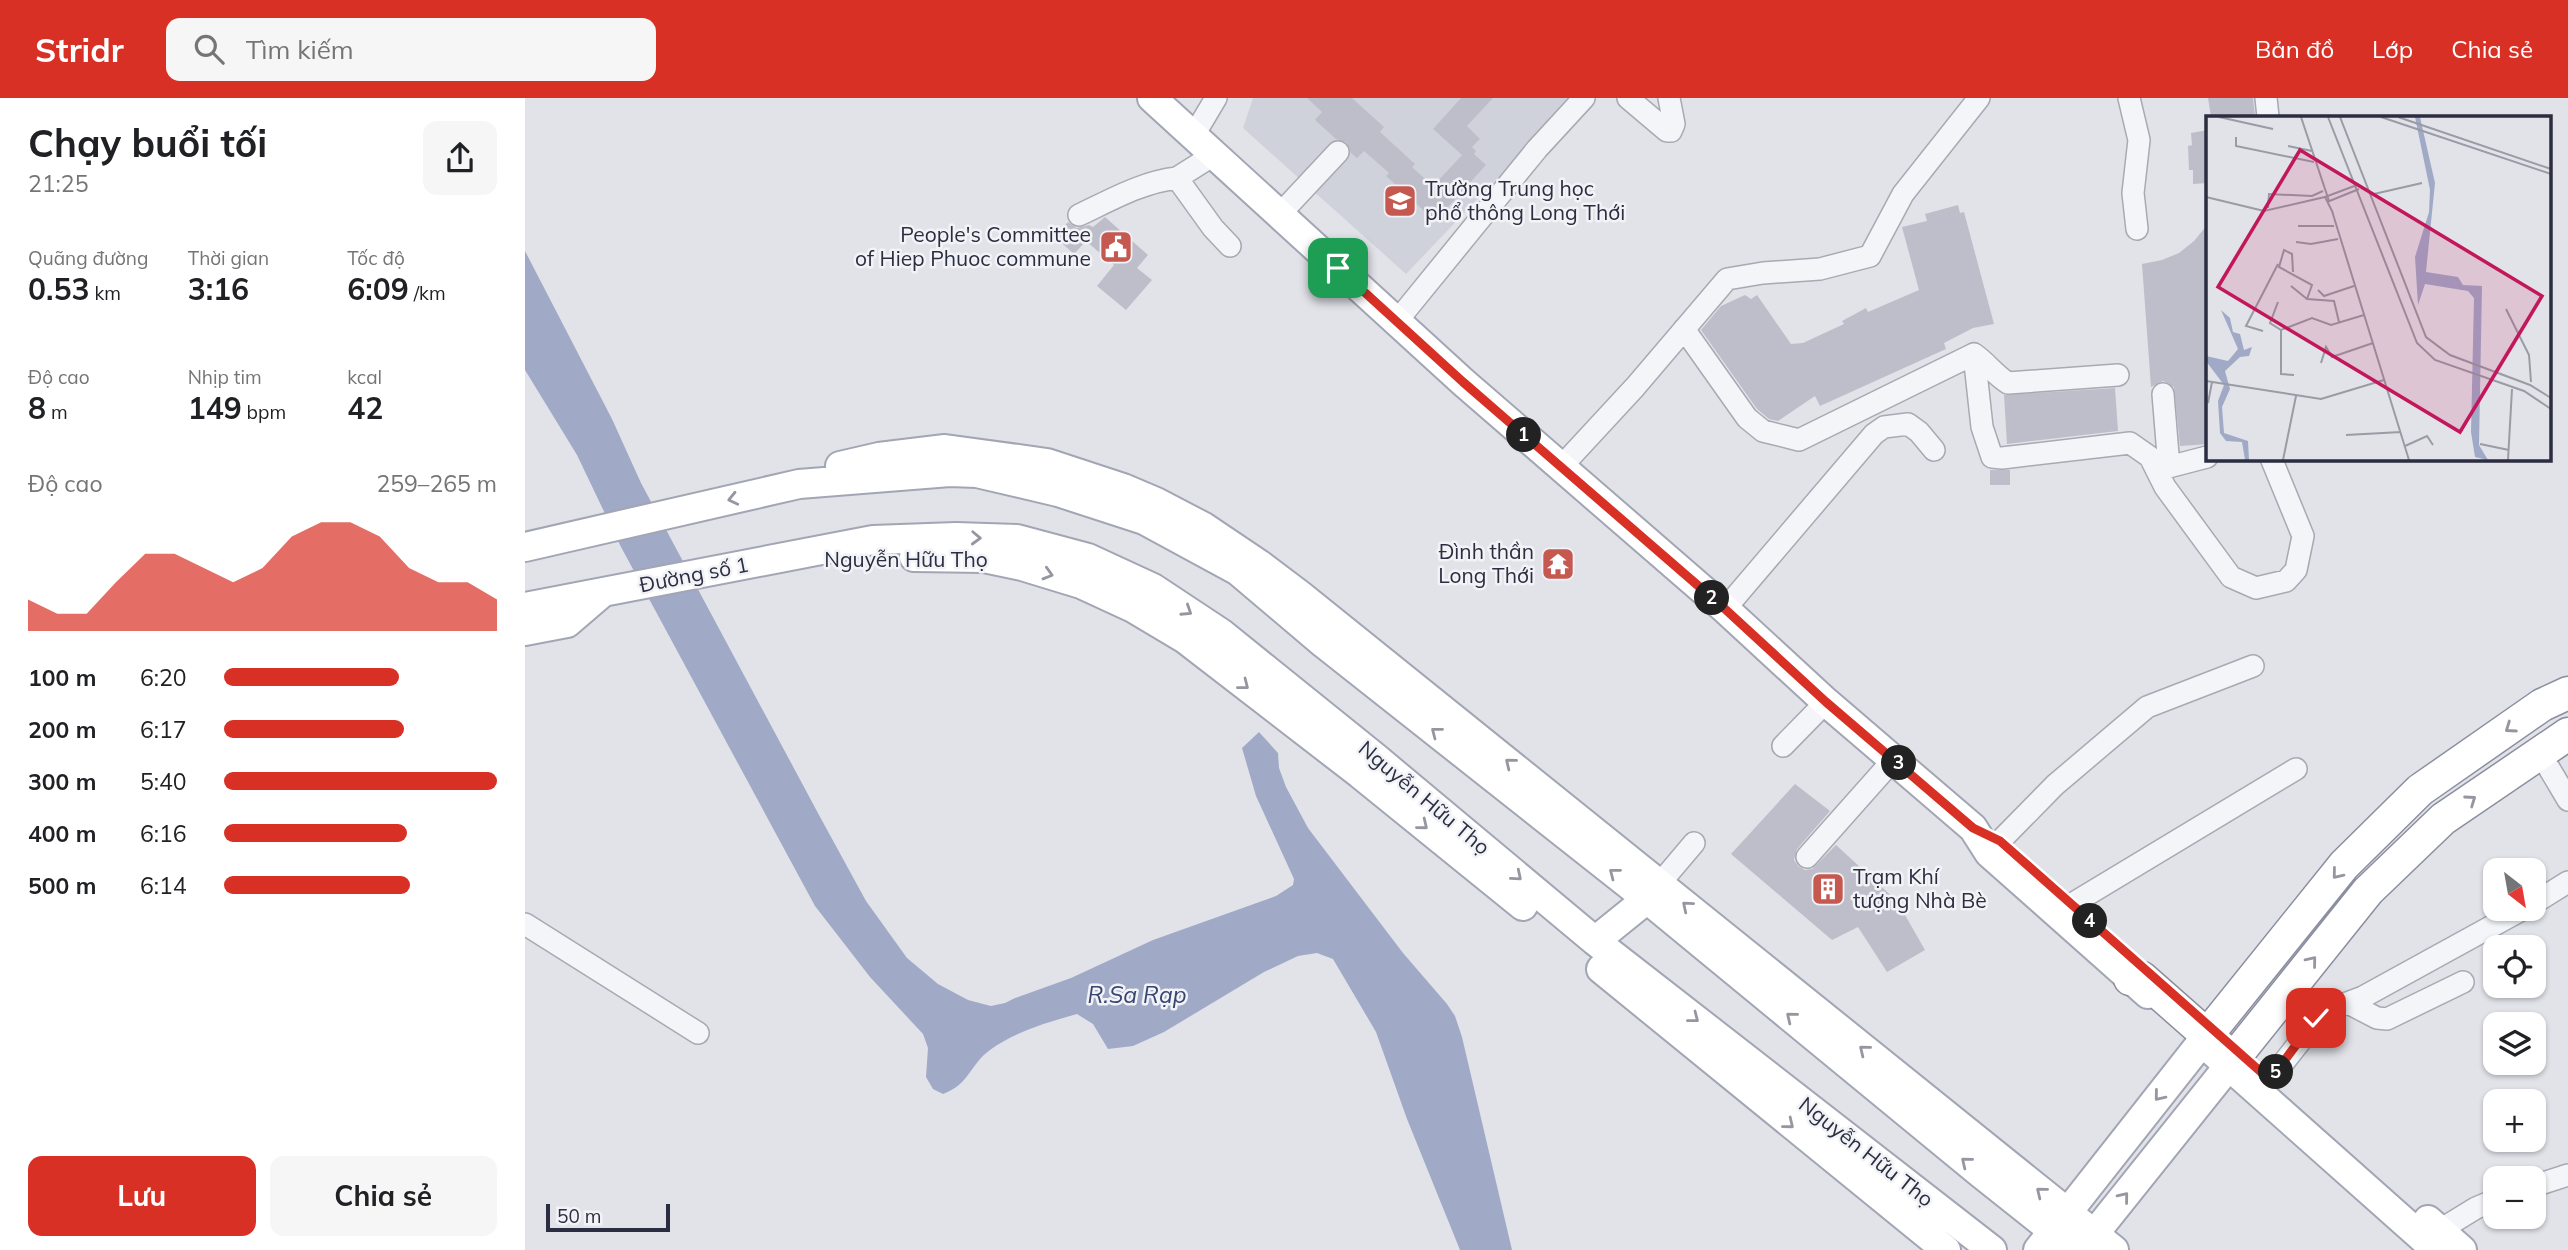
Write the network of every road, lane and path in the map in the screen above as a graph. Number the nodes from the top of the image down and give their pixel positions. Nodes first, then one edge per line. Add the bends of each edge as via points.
1 (1151, 98) edge
2 (1216, 98) edge
3 (1584, 98) edge
4 (1628, 98) edge
5 (1668, 98) edge
6 (1979, 98) edge
7 (2129, 98) edge
8 (2266, 98) edge
9 (2268, 116) edge
10 (1194, 135) junction
11 (1338, 152) dead end
12 (1215, 154) junction
13 (1177, 178) junction
14 (1280, 214) junction
15 (1079, 215) dead end
16 (2137, 229) dead end
17 (1230, 246) dead end
18 (1397, 321) junction
19 (1684, 329) junction
20 (1974, 354) junction
21 (2118, 375) dead end
22 (2162, 394) dead end
23 (1934, 450) dead end
24 (2206, 457) edge
25 (2276, 464) edge
26 (1561, 467) junction
27 (2163, 468) junction
28 (525, 526) edge
29 (582, 533) junction
30 (525, 547) edge
31 (786, 557) joint
32 (602, 593) junction
33 (525, 607) edge
34 (1725, 609) junction
35 (525, 631) edge
36 (2253, 666) dead end
37 (2568, 693) edge
38 (1826, 702) junction
39 (2568, 734) edge
40 (1783, 746) dead end
41 (1894, 759) junction
42 (1368, 766) junction
43 (2549, 768) dead end
44 (2297, 769) dead end
45 (2568, 800) edge
46 (1973, 828) junction
47 (2000, 841) junction
48 (1694, 844) dead end
49 (1807, 857) dead end
50 (2568, 882) edge
51 (1653, 891) junction
52 (2546, 896) edge
53 (2072, 904) junction
54 (2501, 921) edge
55 (525, 923) edge
56 (1595, 941) junction
57 (2130, 979) joint
58 (2463, 982) dead end
59 (2348, 1003) junction
60 (698, 1034) dead end
61 (2207, 1035) junction
62 (2234, 1059) junction
63 (2270, 1080) junction
64 (1767, 1090) junction
65 (2568, 1175) edge
66 (2546, 1182) edge
67 (2483, 1205) edge
68 (2053, 1231) edge
69 (2438, 1240) edge
70 (2091, 1246) edge
71 (1945, 1250) edge
72 (1992, 1250) edge
73 (2462, 1250) edge

1 - 10 main road
2 - 10 street
3 - 18 street
4 - 5 street via 1667,131 1674,128
6 - 19 street via 1903,194 1870,256 1820,269 1727,279
7 - 16 street via 2139,140 2133,193
8 - 9 street
10 - 12 main road
11 - 14 street
12 - 13 street
12 - 14 main road
13 - 15 street via 1157,180
13 - 17 street
14 - 18 main road
18 - 26 main road
19 - 20 street via 1747,418 1763,431 1799,440
19 - 26 street
20 - 21 street via 2008,383
20 - 27 street via 1982,427 1992,457 2130,443
22 - 27 street
23 - 34 street via 1908,424 1884,427 1874,434
24 - 27 street
25 - 27 street via 2303,536 2296,570 2286,581 2256,589 2231,577 2165,487
26 - 34 main road
28 - 29 main road
29 - 30 main road
51 -> 29 main road via 1323,643 1238,571 1144,520 1058,492 977,473 950,472 799,484
31 - 32 main road, Đường số 1
31 -> 42 main road, Nguyễn Hữu Thọ via 873,540 956,537 1017,540 1089,558 1153,588 1221,633
32 - 33 main road
32 - 35 main road via 567,623
34 - 38 main road
36 - 47 street via 2147,707 2055,785
37 -> 61 highway via 2542,705 2420,790 2344,865
38 - 40 street
38 - 41 main road
62 -> 39 highway via 2368,891 2443,819
41 - 46 main road
41 - 49 street
42 -> 56 main road, Nguyễn Hữu Thọ
42 -> 64 main road, Nguyễn Hữu Thọ
43 - 45 street
44 - 53 street
46 - 47 main road
46 - 57 main road via 1989,853
47 - 53 main road
48 - 51 street
50 - 52 street
51 - 56 main road
68 -> 51 main road
53 - 61 main road
54 - 59 street
55 - 60 street
56 -> 64 main road, Nguyễn Hữu Thọ
57 - 61 highway via 2142,978
58 - 59 street via 2388,1019
59 - 63 street via 2316,1018
61 - 62 highway
61 -> 68 main road
62 - 63 main road
62 - 69 main road
70 -> 62 main road
63 - 69 main road
64 -> 71 main road, Nguyễn Hữu Thọ
64 - 72 main road, Nguyễn Hữu Thọ
65 - 66 street
67 - 69 street
68 - 70 main road
69 - 73 main road

